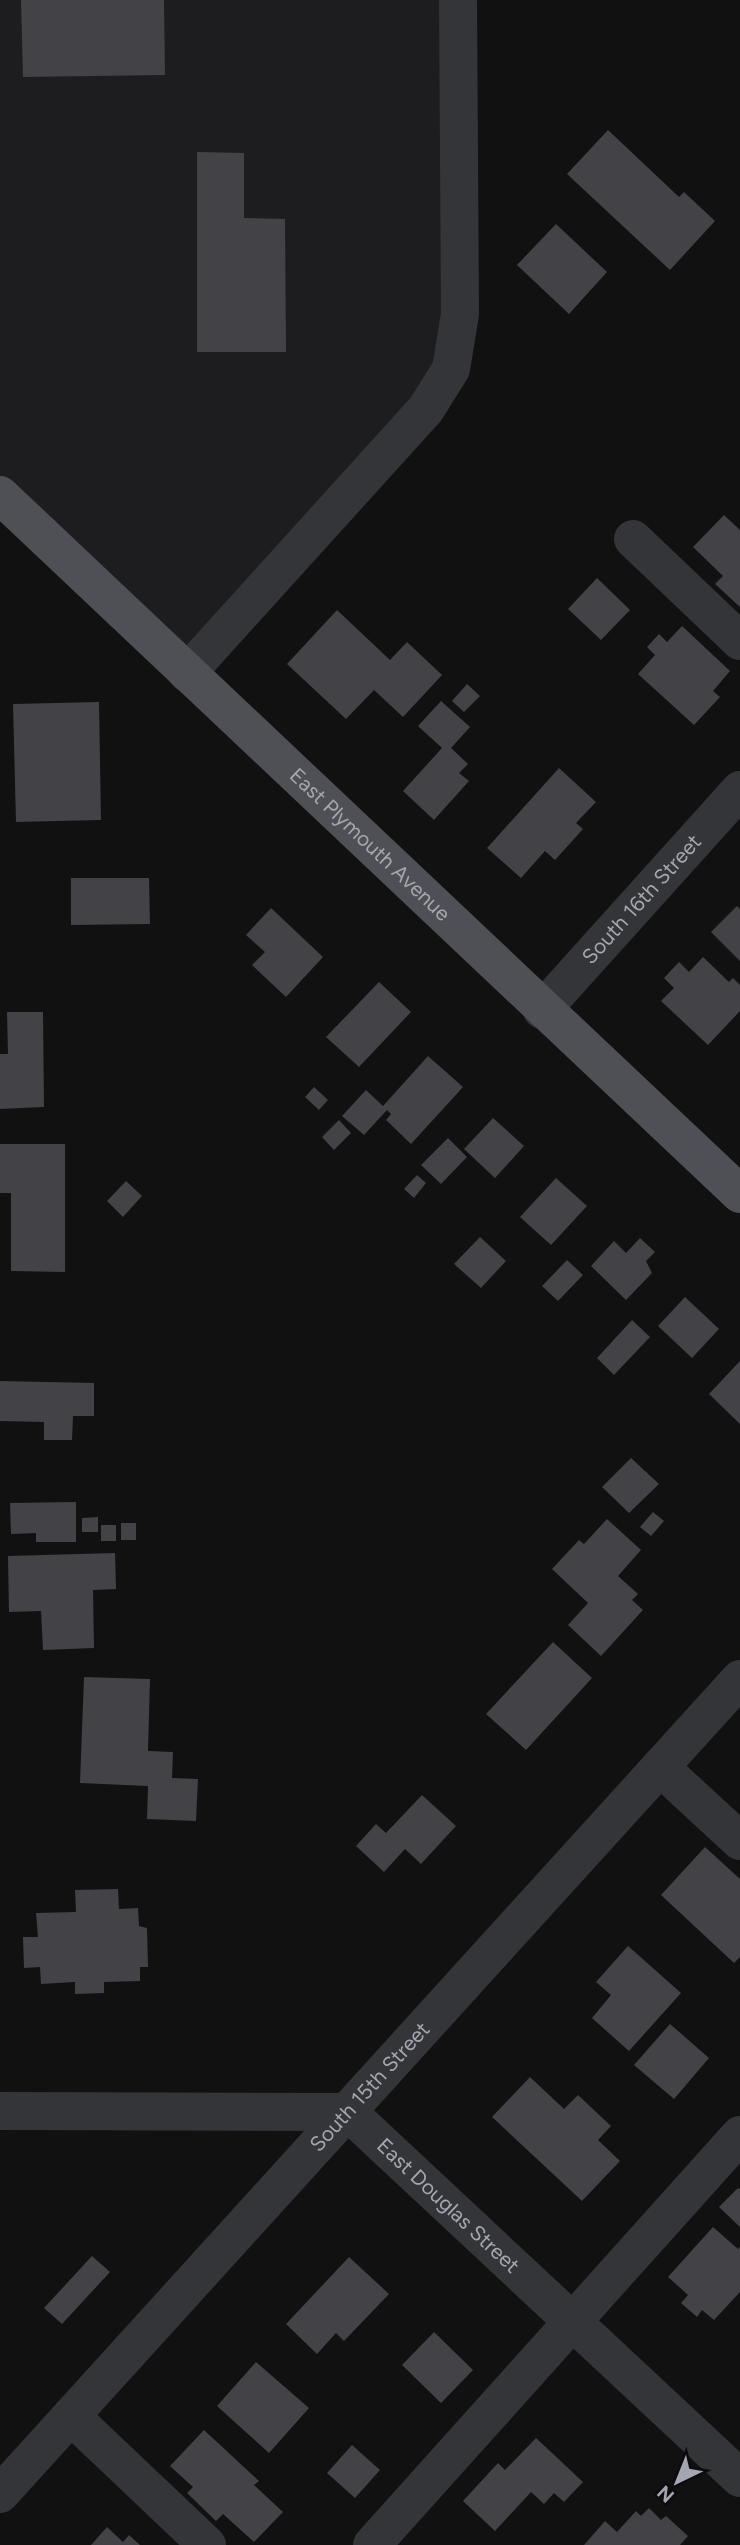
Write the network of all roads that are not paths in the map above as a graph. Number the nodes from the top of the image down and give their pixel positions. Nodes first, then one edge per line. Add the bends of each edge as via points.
1 (457, 0) edge
2 (0, 495) edge
3 (0, 528) edge
4 (633, 540) dead end
5 (49, 541) junction
6 (740, 641) edge
7 (187, 673) junction
8 (740, 790) edge
9 (542, 1010) junction
10 (740, 1194) edge
11 (740, 1679) edge
12 (660, 1766) junction
13 (740, 1841) edge
14 (0, 2111) edge
15 (348, 2112) junction
16 (740, 2135) edge
17 (572, 2322) junction
18 (71, 2416) junction
19 (740, 2478) edge
20 (0, 2494) edge
21 (207, 2545) edge
22 (372, 2545) edge

1 - 7 street via 460,314 451,369 426,409
2 - 5 main road, East Plymouth Avenue
3 - 5 main road
4 - 6 street
5 - 7 main road, East Plymouth Avenue
7 - 9 main road, East Plymouth Avenue
8 - 9 street, South 16th Street
9 - 10 main road, East Plymouth Avenue
11 - 12 street, South 15th Street
12 - 13 street
12 - 15 street, South 15th Street
14 - 15 street
15 - 17 street, East Douglas Street
15 - 18 street, South 15th Street
16 - 17 street
17 - 19 street, East Douglas Street
17 - 22 street
18 - 20 street, South 15th Street
18 - 21 street

